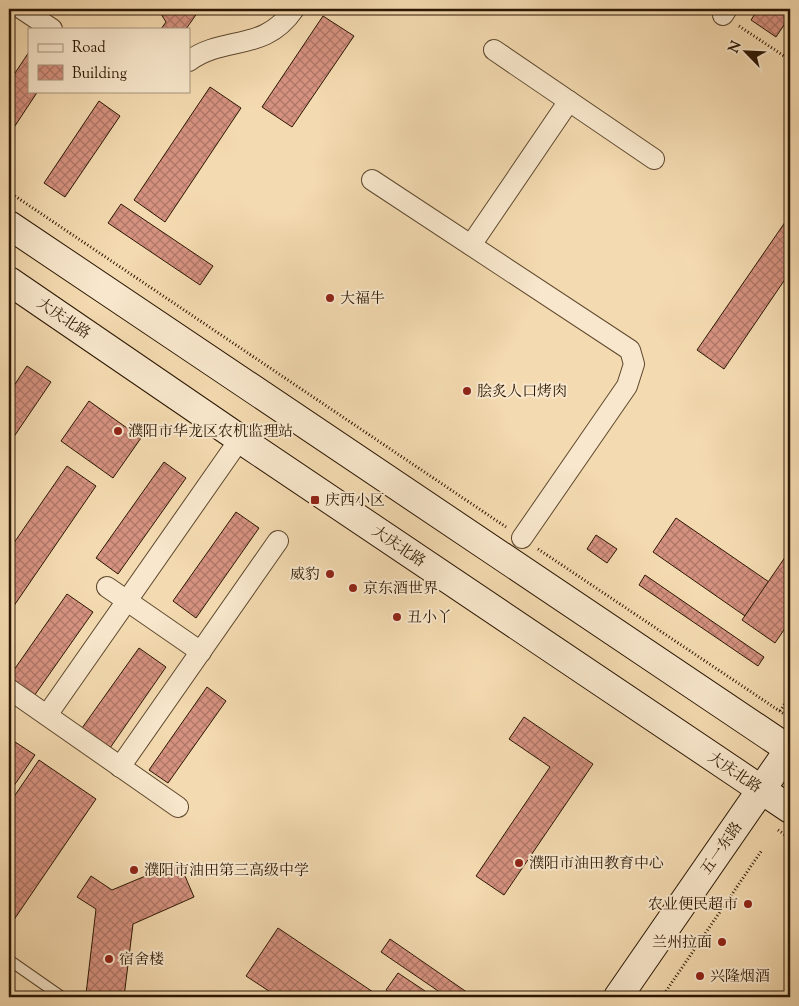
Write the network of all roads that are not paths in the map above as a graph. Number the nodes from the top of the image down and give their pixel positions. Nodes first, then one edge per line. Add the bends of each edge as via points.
1 (22, 9) edge
2 (294, 9) edge
3 (50, 28) edge
4 (494, 50) dead end
5 (190, 60) edge
6 (569, 101) junction
7 (654, 159) dead end
8 (372, 180) dead end
9 (9, 225) edge
10 (471, 245) junction
11 (9, 281) edge
12 (240, 439) junction
13 (522, 538) road end
14 (278, 541) dead end
15 (107, 587) dead end
16 (127, 601) junction
17 (201, 652) junction
18 (9, 689) edge
19 (47, 715) junction
20 (790, 749) edge
21 (120, 767) junction
22 (779, 794) edge
23 (178, 807) dead end
24 (9, 960) edge
25 (62, 997) edge
26 (618, 997) edge
27 (641, 997) edge

1 - 3 street
2 - 5 street via 265,36 202,51
4 - 6 street
6 - 7 street
6 - 10 street
8 - 10 street
9 - 20 main road
10 - 13 street via 630,350 634,364 627,386
11 - 12 main road, 大庆北路
12 - 16 street
12 - 22 main road, 大庆北路
14 - 17 street
15 - 16 street
16 - 17 street
16 - 19 street
17 - 21 street
18 - 19 street
19 - 21 street
20 - 22 main road, 五一东路
21 - 23 street
22 - 26 main road, 五一东路
22 - 27 main road, 五一东路
24 - 25 lane

